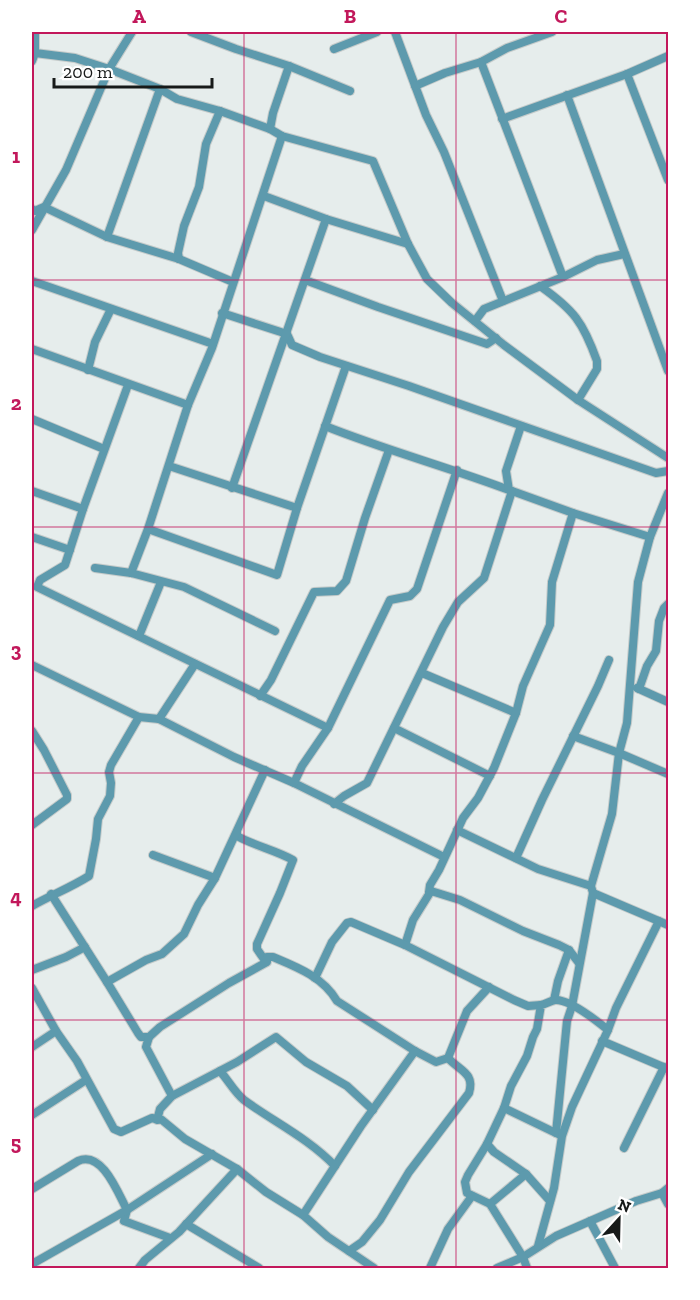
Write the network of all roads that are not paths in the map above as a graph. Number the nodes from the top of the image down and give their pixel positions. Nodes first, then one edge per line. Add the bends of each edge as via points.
1 (35, 32) edge
2 (132, 32) edge
3 (191, 32) edge
4 (377, 32) edge
5 (395, 32) edge
6 (552, 32) edge
7 (334, 49) dead end
8 (669, 56) edge
9 (33, 57) edge
10 (481, 62) junction
11 (289, 66) junction
12 (109, 69) junction
13 (627, 74) junction
14 (415, 86) junction
15 (160, 88) junction
16 (350, 91) dead end
17 (567, 95) junction
18 (220, 111) junction
19 (502, 119) junction
20 (270, 129) junction
21 (282, 136) junction
22 (669, 180) edge
23 (264, 196) junction
24 (44, 207) junction
25 (32, 210) edge
26 (326, 219) junction
27 (32, 230) edge
28 (106, 237) junction
29 (408, 244) junction
30 (624, 254) junction
31 (179, 259) junction
32 (563, 277) junction
33 (305, 280) junction
34 (32, 281) edge
35 (233, 282) junction
36 (540, 286) junction
37 (503, 301) junction
38 (111, 309) junction
39 (222, 313) junction
40 (475, 321) junction
41 (287, 334) junction
42 (496, 338) junction
43 (213, 344) junction
44 (32, 349) edge
45 (346, 366) junction
46 (88, 370) junction
47 (669, 371) edge
48 (128, 385) junction
49 (578, 400) junction
50 (188, 405) junction
51 (32, 419) edge
52 (325, 426) junction
53 (521, 426) junction
54 (104, 449) junction
55 (389, 450) junction
56 (669, 458) edge
57 (169, 466) junction
58 (457, 470) junction
59 (669, 471) edge
60 (232, 488) junction
61 (511, 490) junction
62 (32, 491) edge
63 (669, 493) edge
64 (297, 508) junction
65 (83, 509) junction
66 (573, 513) junction
67 (148, 529) junction
68 (32, 537) edge
69 (650, 537) junction
70 (70, 550) junction
71 (94, 568) dead end
72 (131, 573) junction
73 (161, 582) junction
74 (669, 604) edge
75 (275, 631) dead end
76 (139, 636) junction
77 (609, 660) dead end
78 (195, 664) junction
79 (32, 665) edge
80 (422, 673) junction
81 (629, 684) junction
82 (639, 689) junction
83 (260, 696) junction
84 (668, 699) edge
85 (516, 713) junction
86 (139, 717) junction
87 (159, 719) junction
88 (327, 728) junction
89 (394, 728) junction
90 (32, 731) edge
91 (573, 736) junction
92 (620, 753) junction
93 (265, 770) junction
94 (669, 774) edge
95 (490, 776) junction
96 (294, 783) junction
97 (334, 804) junction
98 (32, 825) edge
99 (457, 830) junction
100 (237, 833) junction
101 (153, 855) dead end
102 (444, 857) junction
103 (516, 858) junction
104 (215, 878) junction
105 (592, 890) junction
106 (431, 891) junction
107 (51, 894) junction
108 (32, 906) edge
109 (659, 921) junction
110 (669, 925) edge
111 (405, 945) junction
112 (85, 946) junction
113 (568, 950) junction
114 (267, 962) junction
115 (579, 963) junction
116 (32, 970) edge
117 (315, 978) junction
118 (107, 982) junction
119 (489, 987) junction
120 (32, 988) edge
121 (554, 1000) junction
122 (541, 1005) junction
123 (572, 1006) junction
124 (56, 1030) junction
125 (608, 1030) junction
126 (149, 1037) junction
127 (602, 1041) junction
128 (32, 1047) edge
129 (415, 1051) junction
130 (448, 1058) junction
131 (666, 1068) edge
132 (220, 1071) junction
133 (86, 1080) junction
134 (172, 1096) junction
135 (504, 1108) junction
136 (374, 1110) junction
137 (32, 1115) edge
138 (158, 1120) junction
139 (559, 1135) junction
140 (487, 1144) junction
141 (624, 1148) dead end
142 (212, 1154) junction
143 (334, 1166) junction
144 (237, 1169) junction
145 (526, 1174) junction
146 (32, 1189) edge
147 (665, 1191) edge
148 (472, 1196) junction
149 (550, 1201) junction
150 (490, 1204) junction
151 (669, 1204) edge
152 (127, 1210) junction
153 (303, 1215) junction
154 (590, 1221) junction
155 (186, 1224) junction
156 (170, 1238) junction
157 (362, 1242) junction
158 (538, 1246) junction
159 (350, 1251) junction
160 (359, 1257) junction
161 (523, 1257) junction
162 (248, 1261) junction
163 (32, 1264) edge
164 (139, 1269) edge
165 (240, 1269) edge
166 (259, 1269) edge
167 (374, 1269) edge
168 (430, 1269) edge
169 (497, 1269) edge
170 (527, 1269) edge
171 (615, 1269) edge

1 - 9 street
2 - 12 street
3 - 11 street
4 - 7 street
5 - 14 street
6 - 10 street
8 - 13 street
9 - 12 street via 75,58
10 - 14 street
10 - 19 street
11 - 16 street
11 - 20 street
12 - 15 street
12 - 24 street via 66,170
13 - 17 street
13 - 22 street
14 - 37 street
15 - 18 street via 177,99
15 - 28 street
17 - 19 street
17 - 30 street
18 - 20 street
18 - 31 street via 206,144 200,186 184,226
19 - 32 street
20 - 21 street
21 - 23 street
21 - 29 street via 373,161
23 - 26 street
23 - 35 street
24 - 25 street
24 - 27 street
24 - 28 street
26 - 29 street
26 - 33 street
28 - 31 street
29 - 40 street via 427,279
30 - 32 street via 597,260
30 - 47 street
31 - 35 street
32 - 36 street
33 - 41 street
33 - 42 street via 487,344
34 - 38 street
35 - 39 street
36 - 37 street
36 - 49 street via 578,319 597,361 597,369
37 - 40 street via 481,311
38 - 43 street
38 - 46 street via 95,342
39 - 41 street
39 - 43 street
40 - 42 street
41 - 45 street via 291,345
41 - 60 street
42 - 49 street
43 - 50 street
44 - 46 street
45 - 52 street
45 - 53 street
46 - 48 street
48 - 50 street
48 - 54 street
49 - 56 street
50 - 57 street
51 - 54 street
52 - 55 street
52 - 64 street
53 - 59 street via 656,473
53 - 61 street via 506,471
54 - 65 street
55 - 58 street
55 - 83 street via 346,581 337,591 314,592
57 - 60 street
57 - 67 street
58 - 61 street
58 - 88 street via 417,589 410,596 390,600
60 - 64 street
61 - 66 street
61 - 80 street via 484,578 458,602
62 - 65 street
63 - 69 street
64 - 67 street via 277,575
65 - 70 street
66 - 69 street
66 - 85 street via 552,582 550,625 523,686
67 - 72 street
68 - 70 street
69 - 81 street via 638,582
70 - 76 street via 66,565 40,580 38,587
71 - 72 street
72 - 73 street
73 - 75 street via 196,592
73 - 76 street
74 - 82 street via 658,621 656,651
76 - 78 street
77 - 91 street
78 - 83 street
78 - 87 street
79 - 86 street
80 - 85 street
80 - 89 street
81 - 82 street
81 - 92 street via 627,723
82 - 84 street
83 - 88 street
85 - 95 street
86 - 87 street
86 - 107 street via 111,765 110,796 98,819 89,876 65,891
87 - 93 street
88 - 96 street
89 - 95 street
89 - 97 street via 368,783
90 - 98 street via 67,799
91 - 92 street
91 - 103 street
92 - 94 street
92 - 105 street via 612,814
93 - 96 street
93 - 100 street
95 - 99 street
96 - 97 street
97 - 102 street
99 - 102 street
99 - 103 street
100 - 104 street
100 - 114 street via 254,845 293,860 257,944
101 - 104 street
102 - 106 street via 430,885
103 - 105 street
104 - 118 street via 177,942
105 - 109 street
105 - 115 street
106 - 111 street via 412,920
106 - 113 street via 447,894
107 - 108 street
107 - 112 street
109 - 110 street
109 - 125 street
111 - 117 street via 346,923
111 - 119 street
112 - 116 street
112 - 118 street
113 - 115 street
113 - 121 street
114 - 117 street via 267,957 273,957
114 - 126 street
115 - 123 street
117 - 129 street via 337,1001
118 - 126 street via 141,1037
119 - 122 street via 528,1006
119 - 130 street via 467,1011
120 - 124 street
121 - 122 street
121 - 123 street
122 - 135 street via 537,1029
123 - 125 street
123 - 139 street via 567,1021
124 - 128 street
124 - 133 street
125 - 127 street
126 - 134 street via 146,1047
127 - 131 street
127 - 139 street
129 - 130 street via 436,1062
129 - 136 street
130 - 157 street via 470,1078 469,1093
131 - 141 street
132 - 134 street
132 - 136 street via 276,1037 306,1062 347,1086
132 - 143 street via 245,1100 320,1150
133 - 137 street
133 - 138 street via 114,1129 126,1131 152,1118
134 - 138 street via 160,1109
135 - 139 street
135 - 140 street
136 - 143 street
138 - 142 street
139 - 149 street
140 - 145 street
140 - 148 street via 465,1182 467,1193
142 - 144 street
142 - 152 street
143 - 153 street
144 - 153 street
144 - 155 street
145 - 149 street
145 - 150 street
146 - 152 street via 87,1159 106,1172
147 - 151 street
147 - 154 street
148 - 150 street
148 - 168 street via 448,1229
149 - 158 street
150 - 161 street
152 - 156 street via 124,1221
152 - 163 street
153 - 159 street
154 - 158 street
154 - 171 street
155 - 156 street
155 - 162 street
156 - 164 street
157 - 159 street
157 - 160 street
158 - 161 street
159 - 160 street
160 - 167 street
161 - 169 street
161 - 170 street
162 - 165 street
162 - 166 street

